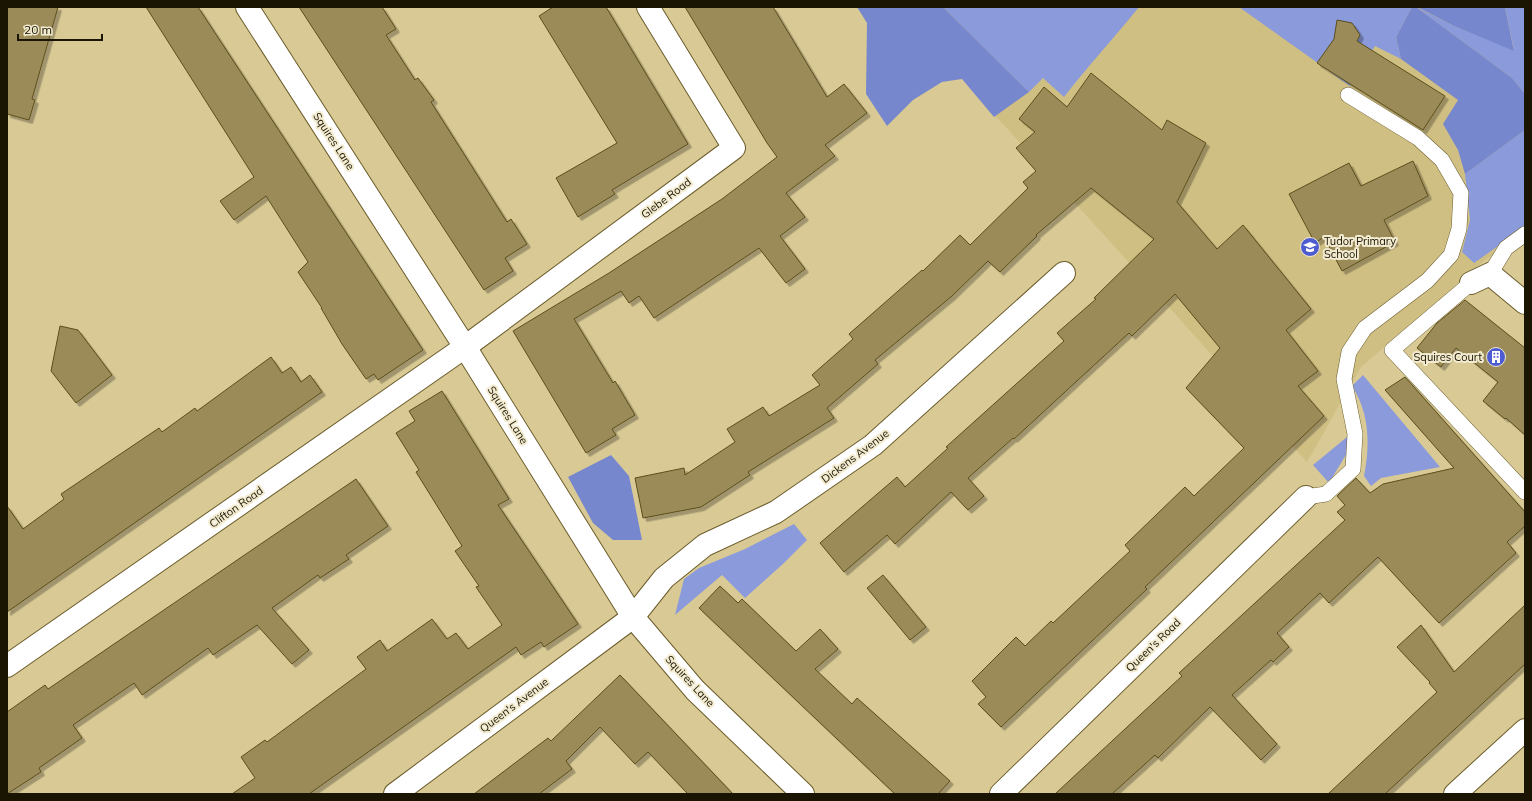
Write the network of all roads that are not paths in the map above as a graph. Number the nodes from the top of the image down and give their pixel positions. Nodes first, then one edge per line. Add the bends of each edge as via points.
1 (247, 7) edge
2 (648, 7) edge
3 (1348, 95) dead end
4 (1525, 234) edge
5 (1064, 273) dead end
6 (1481, 278) junction
7 (1525, 304) edge
8 (465, 347) junction
9 (1525, 492) edge
10 (1306, 497) joint
11 (634, 617) junction
12 (7, 666) edge
13 (1525, 730) edge
14 (395, 794) edge
15 (803, 794) edge
16 (1001, 794) edge
17 (1455, 794) edge

1 - 8 street, Squires Lane
2 - 8 street, Glebe Road via 734,148
3 - 10 lane via 1418,138 1442,160 1460,193 1459,229 1451,255 1427,281 1365,328 1349,352 1344,379 1355,434 1352,469 1326,494
4 - 6 lane via 1506,248
5 - 11 street, Dickens Avenue via 873,445 776,512 705,545 664,578
6 - 7 street
6 - 9 lane via 1392,350
8 - 11 street, Squires Lane
8 - 12 street, Clifton Road
10 - 16 street, Queen's Road
11 - 14 street, Queen's Avenue
11 - 15 street, Squires Lane via 695,690
13 - 17 street

